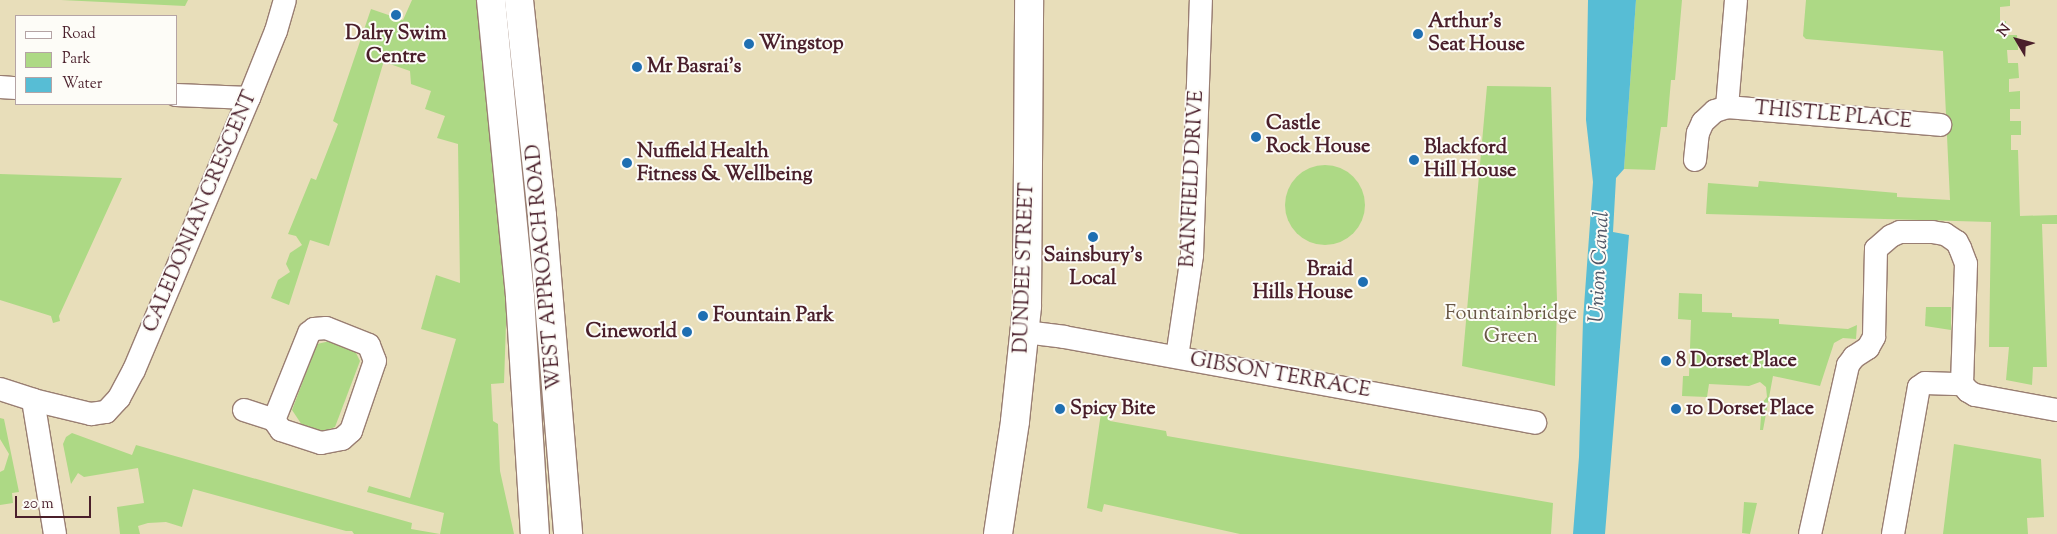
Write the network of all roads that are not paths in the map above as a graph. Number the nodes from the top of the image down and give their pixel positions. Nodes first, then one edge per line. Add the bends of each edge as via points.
1 (285, 0) edge
2 (491, 0) edge
3 (519, 0) edge
4 (1029, 0) edge
5 (1201, 0) edge
6 (1736, 0) edge
7 (0, 87) edge
8 (15, 88) edge
9 (178, 95) edge
10 (249, 98) junction
11 (1727, 107) junction
12 (1940, 125) dead end
13 (1695, 160) dead end
14 (1025, 332) junction
15 (1177, 357) junction
16 (1962, 384) junction
17 (0, 389) edge
18 (33, 400) junction
19 (244, 410) dead end
20 (2057, 410) edge
21 (274, 420) junction
22 (1535, 423) dead end
23 (54, 534) edge
24 (535, 534) edge
25 (568, 534) edge
26 (998, 534) edge
27 (1810, 534) edge
28 (1893, 534) edge

1 - 10 street, CALEDONIAN CRESCENT
2 - 24 street, WEST APPROACH ROAD via 520,297
3 - 25 street, WEST APPROACH ROAD via 542,216
4 - 14 street, DUNDEE STREET
5 - 15 street, BAINFIELD DRIVE via 1192,255
6 - 11 street
7 - 8 street
9 - 10 street
10 - 18 street, CALEDONIAN CRESCENT via 128,385 111,408 100,414 82,414
11 - 12 street, THISTLE PLACE
11 - 13 street via 1715,111 1703,122 1698,133
14 - 15 street, GIBSON TERRACE
14 - 26 street, DUNDEE STREET via 1010,466
15 - 22 street, GIBSON TERRACE
16 - 20 street via 1975,395
16 - 27 street via 1966,264 1960,248 1944,234 1900,232 1876,249 1874,337 1868,348 1848,365
16 - 28 street via 1925,383 1919,387
17 - 18 street
18 - 23 street
19 - 21 street
21 - 21 street via 281,430 320,442 334,442 346,437 352,431 375,361 369,344 326,328 314,329 309,333

